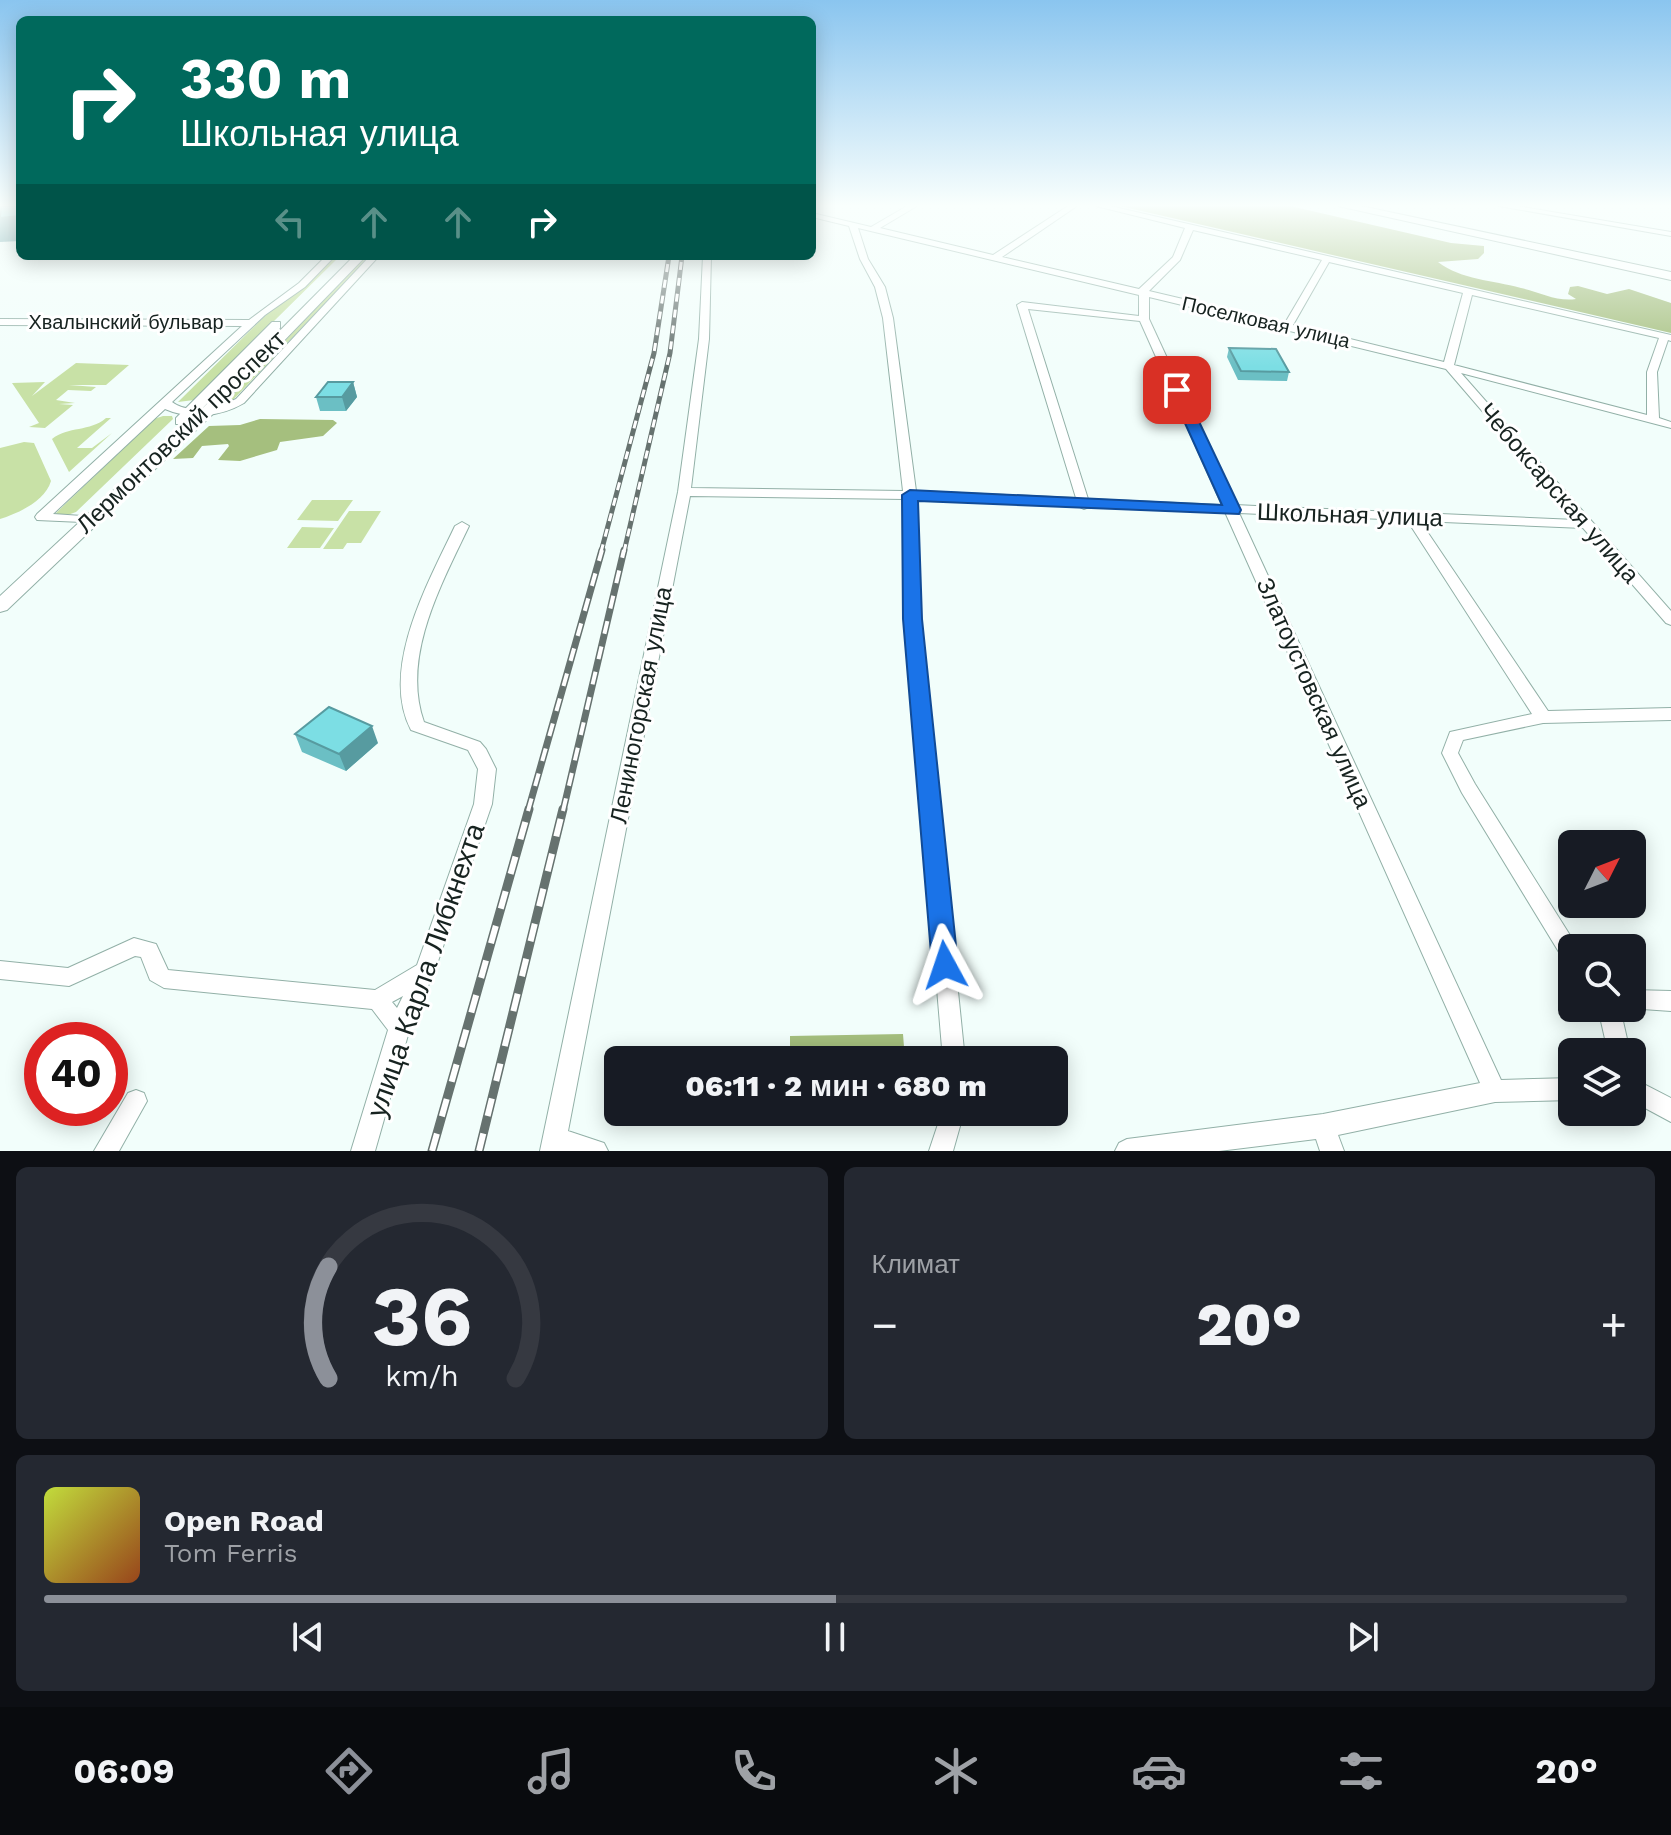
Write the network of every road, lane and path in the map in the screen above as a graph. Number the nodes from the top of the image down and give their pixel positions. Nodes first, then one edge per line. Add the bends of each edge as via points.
1 (327, 260) edge
2 (341, 260) edge
3 (356, 260) edge
4 (371, 260) edge
5 (707, 260) edge
6 (864, 260) edge
7 (1007, 260) edge
8 (1175, 260) edge
9 (1326, 260) edge
10 (1334, 260) edge
11 (1606, 260) edge
12 (1611, 260) edge
13 (1671, 273) edge
14 (1468, 291) junction
15 (1143, 293) junction
16 (1144, 319) junction
17 (0, 322) edge
18 (251, 323) junction
19 (1287, 328) junction
20 (1668, 337) edge
21 (1448, 365) junction
22 (167, 403) junction
23 (200, 411) junction
24 (1653, 420) junction
25 (1671, 425) edge
26 (684, 492) junction
27 (910, 495) junction
28 (1084, 505) junction
29 (1233, 510) junction
30 (1412, 518) junction
31 (77, 519) junction
32 (1585, 524) junction
33 (462, 526) dead end
34 (0, 594) edge
35 (0, 606) edge
36 (1671, 620) edge
37 (1671, 714) edge
38 (1543, 717) junction
39 (1558, 934) edge
40 (0, 970) edge
41 (425, 970) junction
42 (378, 1000) junction
43 (1646, 1000) edge
44 (1671, 1001) edge
45 (399, 1028) junction
46 (953, 1046) edge
47 (1558, 1089) edge
48 (1495, 1091) junction
49 (1646, 1097) edge
50 (136, 1101) dead end
51 (1671, 1111) edge
52 (949, 1126) edge
53 (1323, 1126) junction
54 (553, 1145) edge
55 (106, 1151) edge
56 (363, 1151) edge
57 (596, 1151) edge
58 (941, 1151) edge
59 (1127, 1151) edge
60 (1332, 1151) edge

1 - 18 street
2 - 23 main road, Лермонтовский проспект
3 - 23 main road, Лермонтовский проспект
4 - 23 street via 240,401
5 - 26 street, Лениногорская улица via 704,339
6 - 27 street via 880,287 888,318
7 - 15 street, Поселковая улица
8 - 15 street
9 - 19 street
10 - 14 street
11 - 13 highway
12 - 13 highway
14 - 20 street
14 - 21 street
15 - 16 street, Златоустовская улица
15 - 19 street, Поселковая улица
16 - 28 street via 1022,305
16 - 29 street, Златоустовская улица
17 - 18 street, Хвалынский бульвар
18 - 22 street
19 - 21 street, Поселковая улица
20 - 24 street via 1652,372
21 - 24 street, Поселковая улица
21 - 32 street, Чебоксарская улица
22 - 23 street via 172,409
22 - 31 street via 42,517
23 - 31 main road, Лермонтовский проспект
23 - 35 main road, Лермонтовский проспект
24 - 25 street, Поселковая улица
26 - 27 street, Школьная улица
26 - 54 street, Лениногорская улица
27 - 28 street, Школьная улица
27 - 46 street via 913,619
28 - 29 street, Школьная улица
29 - 30 street, Школьная улица
29 - 48 street, Златоустовская улица
30 - 32 street, Школьная улица
30 - 38 street
31 - 34 main road, Лермонтовский проспект
32 - 36 street, Чебоксарская улица
33 - 41 street, улица Карла Либкнехта via 417,630 409,702 423,730 474,746 487,769 486,787
37 - 38 street
38 - 39 street via 1456,736 1450,753
40 - 42 street via 69,977 134,947 149,950 164,979
41 - 42 street
41 - 45 street, улица Карла Либкнехта
42 - 45 street
43 - 44 street
45 - 56 street, улица Карла Либкнехта
47 - 48 street
48 - 53 street
49 - 51 street
50 - 55 street
52 - 58 street
53 - 59 street
53 - 60 street
54 - 57 street

